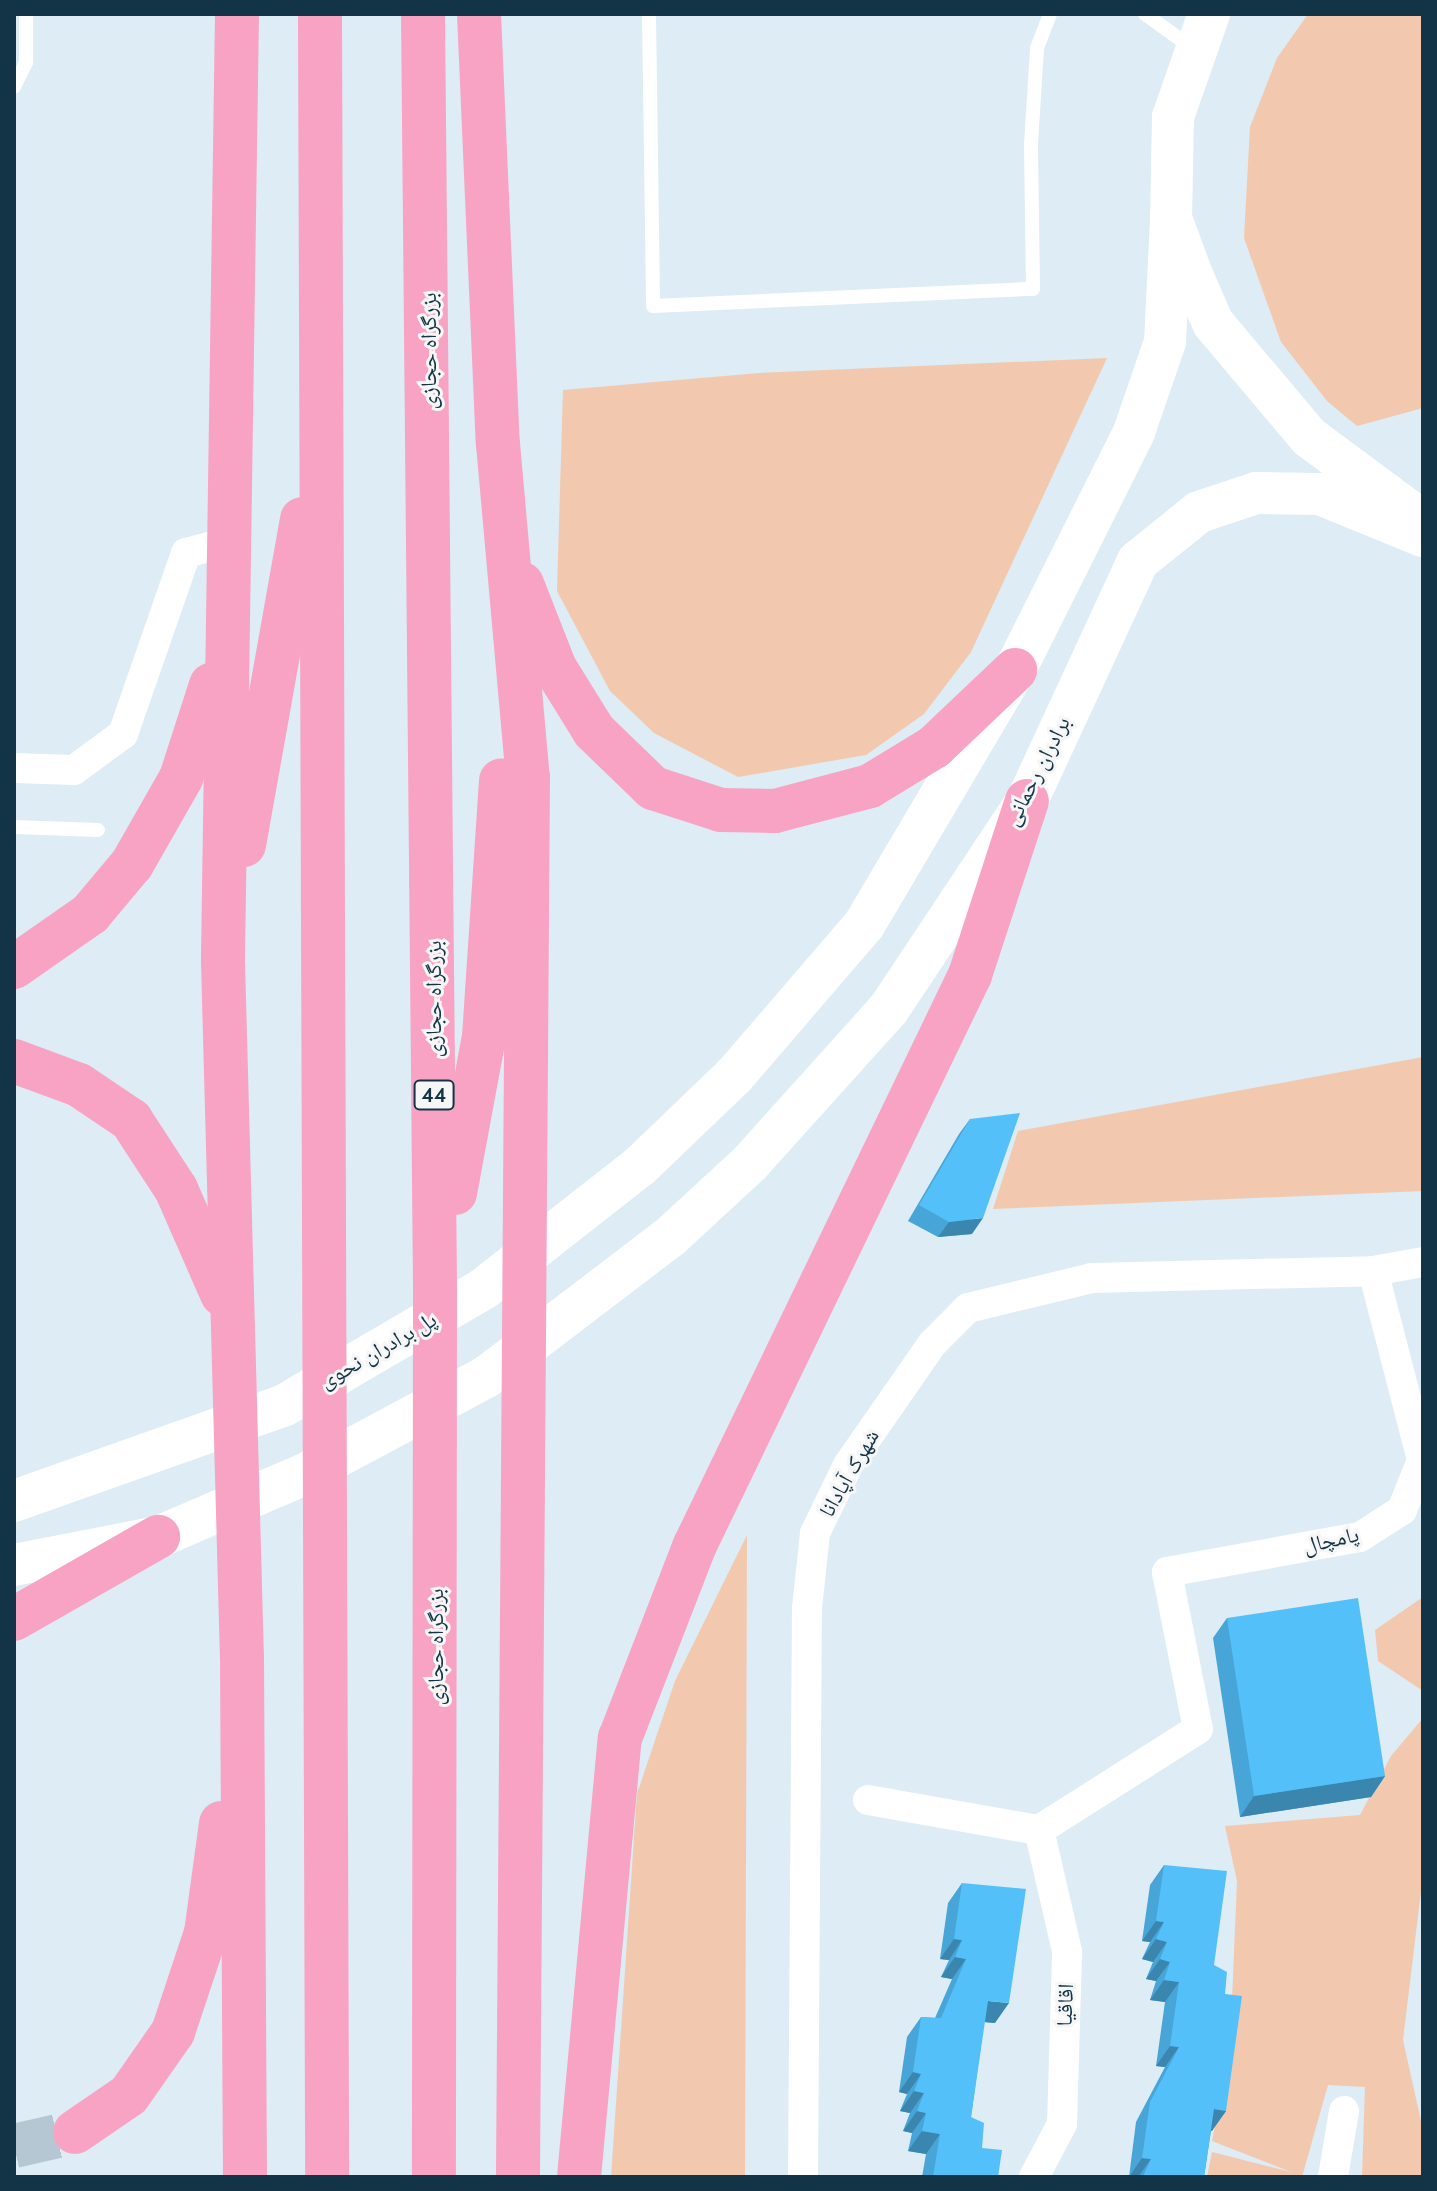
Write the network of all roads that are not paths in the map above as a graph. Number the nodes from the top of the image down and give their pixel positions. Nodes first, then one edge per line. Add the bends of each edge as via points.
1 (26, 14) edge
2 (237, 14) edge
3 (320, 14) edge
4 (423, 14) edge
5 (649, 14) edge
6 (1050, 14) edge
7 (1145, 14) edge
8 (480, 21) edge
9 (1200, 31) edge
10 (14, 87) edge
11 (1171, 218) junction
12 (324, 395) junction
13 (498, 444) junction
14 (1423, 522) edge
15 (1423, 536) edge
16 (231, 541) junction
17 (511, 631) junction
18 (224, 644) junction
19 (1015, 670) junction
20 (14, 768) edge
21 (1027, 801) junction
22 (14, 827) edge
23 (98, 830) dead end
24 (223, 962) junction
25 (14, 967) edge
26 (14, 1061) edge
27 (1423, 1262) edge
28 (1373, 1271) junction
29 (435, 1298) junction
30 (231, 1315) junction
31 (14, 1501) edge
32 (158, 1537) junction
33 (14, 1565) edge
34 (14, 1619) edge
35 (242, 1658) junction
36 (868, 1800) dead end
37 (1039, 1830) junction
38 (1344, 2111) dead end
39 (75, 2132) tunnel mouth
40 (245, 2177) edge
41 (327, 2177) edge
42 (434, 2177) edge
43 (518, 2177) edge
44 (579, 2177) edge
45 (803, 2177) edge
46 (1034, 2177) edge
47 (1333, 2177) edge

1 - 10 lane via 26,62
2 - 16 highway
3 - 12 highway
4 - 29 highway, بزرگراه حجازی / 44
5 - 6 lane via 653,306 1033,289 1031,144 1037,48
7 - 9 lane
8 - 13 highway
9 - 11 main road via 1173,117
11 - 14 main road via 1213,323 1238,355 1309,437
11 - 19 main road via 1165,342 1134,432
12 - 24 highway
12 - 41 highway
13 - 17 highway
13 - 19 highway via 524,594 555,668 594,731 653,788 721,810 828,801 870,786 934,747
15 - 21 main road, برادران رحمانی via 1320,494 1256,493 1199,512 1138,561
16 - 18 highway
16 - 20 street via 186,553 123,734 74,770
17 - 29 highway via 484,1037
17 - 43 highway via 528,777
18 - 24 highway
18 - 25 highway via 181,778 132,864 90,914
19 - 31 main road, پل برادران نحوی via 864,925 734,1076 640,1166 483,1289 283,1406
21 - 32 main road, برادران رحمانی via 888,1010 750,1163 671,1236 486,1377 305,1474
21 - 44 highway via 970,975 695,1545 620,1738
22 - 23 lane
24 - 30 highway
26 - 30 highway via 79,1085 131,1120 176,1189
27 - 28 street, شهرک آپادانا
28 - 37 street, پامچال via 1422,1460 1402,1510 1360,1537 1167,1572 1198,1729
28 - 45 street, شهرک آپادانا via 1092,1278 968,1308 932,1344 848,1465 815,1533 807,1608
29 - 42 highway, بزرگراه حجازی / 44
30 - 35 highway
32 - 33 main road
32 - 34 highway
35 - 39 highway via 206,1933 173,2032 129,2095
35 - 40 highway
36 - 37 street
37 - 46 street, اقاقیا via 1067,1951 1062,2124
38 - 47 street

